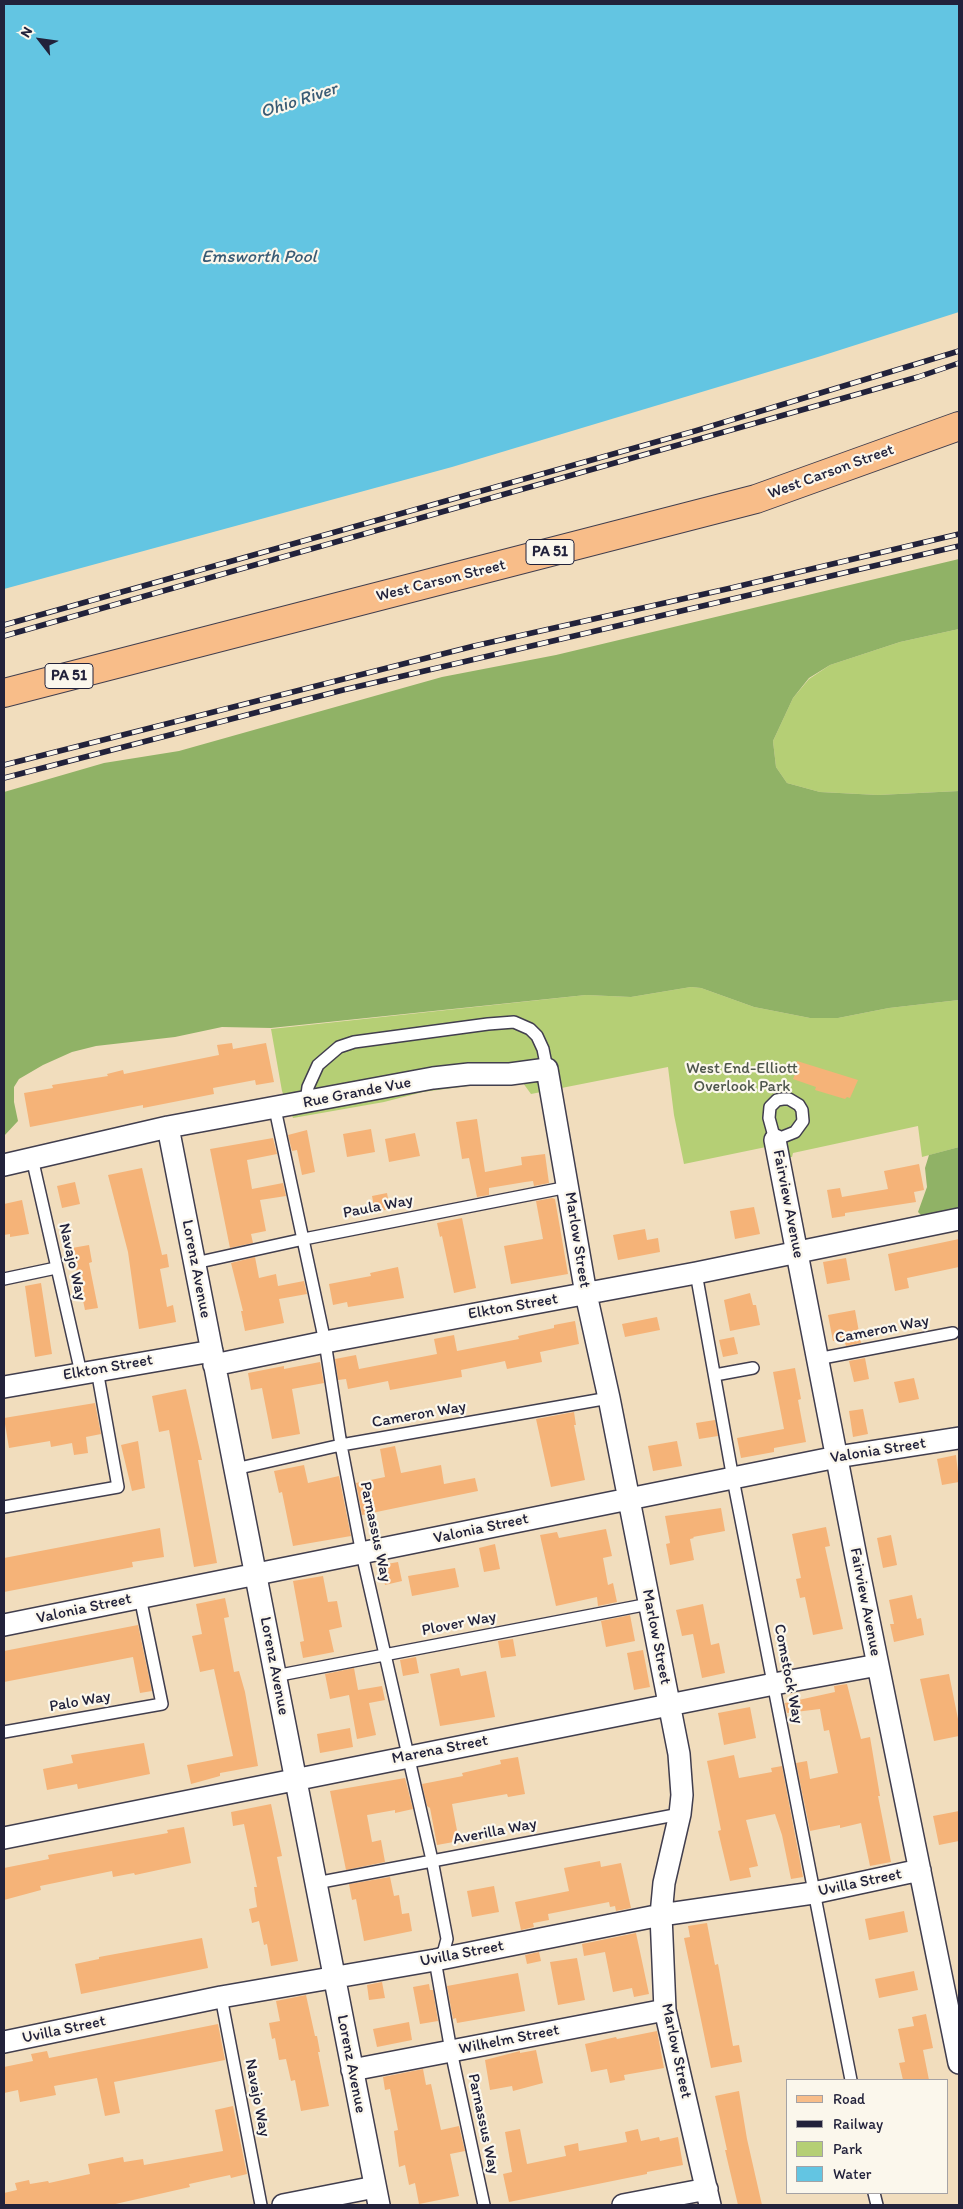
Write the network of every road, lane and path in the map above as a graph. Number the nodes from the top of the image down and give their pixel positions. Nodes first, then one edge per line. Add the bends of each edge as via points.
1 (959, 426) edge
2 (4, 693) edge
3 (548, 1069) junction
4 (306, 1102) junction
5 (275, 1109) junction
6 (168, 1128) junction
7 (775, 1140) dead end
8 (32, 1158) junction
9 (4, 1165) edge
10 (568, 1187) junction
11 (959, 1219) edge
12 (304, 1238) junction
13 (798, 1252) junction
14 (194, 1263) junction
15 (56, 1268) junction
16 (696, 1273) junction
17 (4, 1278) edge
18 (586, 1294) junction
19 (953, 1333) dead end
20 (325, 1342) junction
21 (213, 1358) junction
22 (817, 1360) junction
23 (753, 1368) dead end
24 (89, 1372) junction
25 (715, 1375) junction
26 (4, 1387) edge
27 (609, 1398) junction
28 (959, 1438) edge
29 (341, 1445) junction
30 (837, 1458) junction
31 (235, 1469) junction
32 (733, 1479) junction
33 (630, 1499) junction
34 (4, 1507) edge
35 (362, 1554) junction
36 (255, 1574) junction
37 (140, 1597) junction
38 (649, 1604) junction
39 (4, 1625) edge
40 (386, 1655) junction
41 (878, 1665) junction
42 (275, 1676) junction
43 (774, 1684) junction
44 (670, 1705) junction
45 (4, 1732) edge
46 (408, 1756) junction
47 (296, 1780) junction
48 (680, 1814) junction
49 (4, 1838) edge
50 (432, 1860) junction
51 (920, 1870) junction
52 (316, 1883) junction
53 (813, 1893) junction
54 (661, 1915) junction
55 (437, 1960) junction
56 (334, 1978) junction
57 (221, 1997) junction
58 (665, 2010) junction
59 (4, 2042) edge
60 (451, 2051) junction
61 (959, 2063) edge
62 (352, 2070) junction
63 (852, 2079) edge
64 (377, 2196) edge
65 (708, 2197) edge
66 (261, 2205) edge
67 (282, 2205) edge
68 (484, 2205) edge
69 (623, 2205) edge

1 - 2 main road, West Carson Street / PA 51 via 756,499
3 - 4 street, Rue Grande Vue via 451,1076
3 - 4 lane via 537,1036 530,1028 514,1022 354,1042 339,1047 318,1065 308,1087
3 - 10 street, Marlow Street
4 - 5 street, Rue Grande Vue
5 - 6 street, Rue Grande Vue
5 - 12 lane, Parnassus Way
6 - 8 street, Rue Grande Vue
6 - 14 street, Lorenz Avenue
7 - 13 street, Fairview Avenue
8 - 9 street
8 - 15 lane, Navajo Way
10 - 12 lane, Paula Way
10 - 18 street, Marlow Street
11 - 13 street, Elkton Street
12 - 14 lane, Paula Way
12 - 20 lane, Parnassus Way
13 - 16 street, Elkton Street
13 - 22 street, Fairview Avenue
14 - 21 street, Lorenz Avenue
15 - 17 lane
15 - 24 lane, Navajo Way
16 - 18 street, Elkton Street
16 - 25 lane, Comstock Way
18 - 20 street, Elkton Street
18 - 27 street, Marlow Street
19 - 22 lane, Cameron Way
20 - 21 street, Elkton Street
20 - 29 lane, Parnassus Way
21 - 24 street, Elkton Street
21 - 31 street, Lorenz Avenue
22 - 30 street, Fairview Avenue
23 - 25 lane
24 - 26 street, Elkton Street
24 - 34 lane, Navajo Way via 118,1487
25 - 32 lane, Comstock Way
27 - 29 lane, Cameron Way
27 - 33 street, Marlow Street
28 - 30 street, Valonia Street
29 - 31 lane, Cameron Way
29 - 35 lane, Parnassus Way
30 - 32 street, Valonia Street
30 - 41 street, Fairview Avenue
31 - 36 street, Lorenz Avenue
32 - 33 street, Valonia Street
32 - 43 lane, Comstock Way
33 - 35 street, Valonia Street
33 - 38 street, Marlow Street
35 - 36 street, Valonia Street
35 - 40 lane, Parnassus Way
36 - 37 street, Valonia Street
36 - 42 street, Lorenz Avenue
37 - 39 street, Valonia Street
37 - 45 lane, Palo Way via 162,1704
38 - 40 lane, Plover Way
38 - 44 street, Marlow Street
40 - 42 lane, Plover Way
40 - 46 lane, Parnassus Way
41 - 43 street, Marena Street
41 - 51 street, Fairview Avenue
42 - 47 street, Lorenz Avenue
43 - 44 street, Marena Street
43 - 53 lane, Comstock Way
44 - 46 street, Marena Street
44 - 48 street, Marlow Street via 679,1754
46 - 47 street, Marena Street
46 - 50 lane, Parnassus Way
47 - 49 street, Marena Street
47 - 52 street, Lorenz Avenue
48 - 50 lane, Averilla Way
48 - 54 street, Marlow Street via 664,1883
50 - 52 lane, Averilla Way
50 - 55 lane, Parnassus Way via 447,1940
51 - 53 street, Uvilla Street
51 - 61 street, Fairview Avenue
52 - 56 street, Lorenz Avenue
53 - 54 street, Uvilla Street
53 - 63 lane, Comstock Way
54 - 55 street, Uvilla Street
54 - 58 street, Marlow Street
55 - 56 street, Uvilla Street
55 - 60 lane, Parnassus Way
56 - 57 street, Uvilla Street
56 - 62 street, Lorenz Avenue
57 - 59 street, Uvilla Street
57 - 66 lane, Navajo Way
58 - 60 street, Wilhelm Street
58 - 65 street, Marlow Street
60 - 62 street, Wilhelm Street
60 - 68 lane, Parnassus Way
62 - 64 street, Lorenz Avenue
64 - 67 street
65 - 69 street

